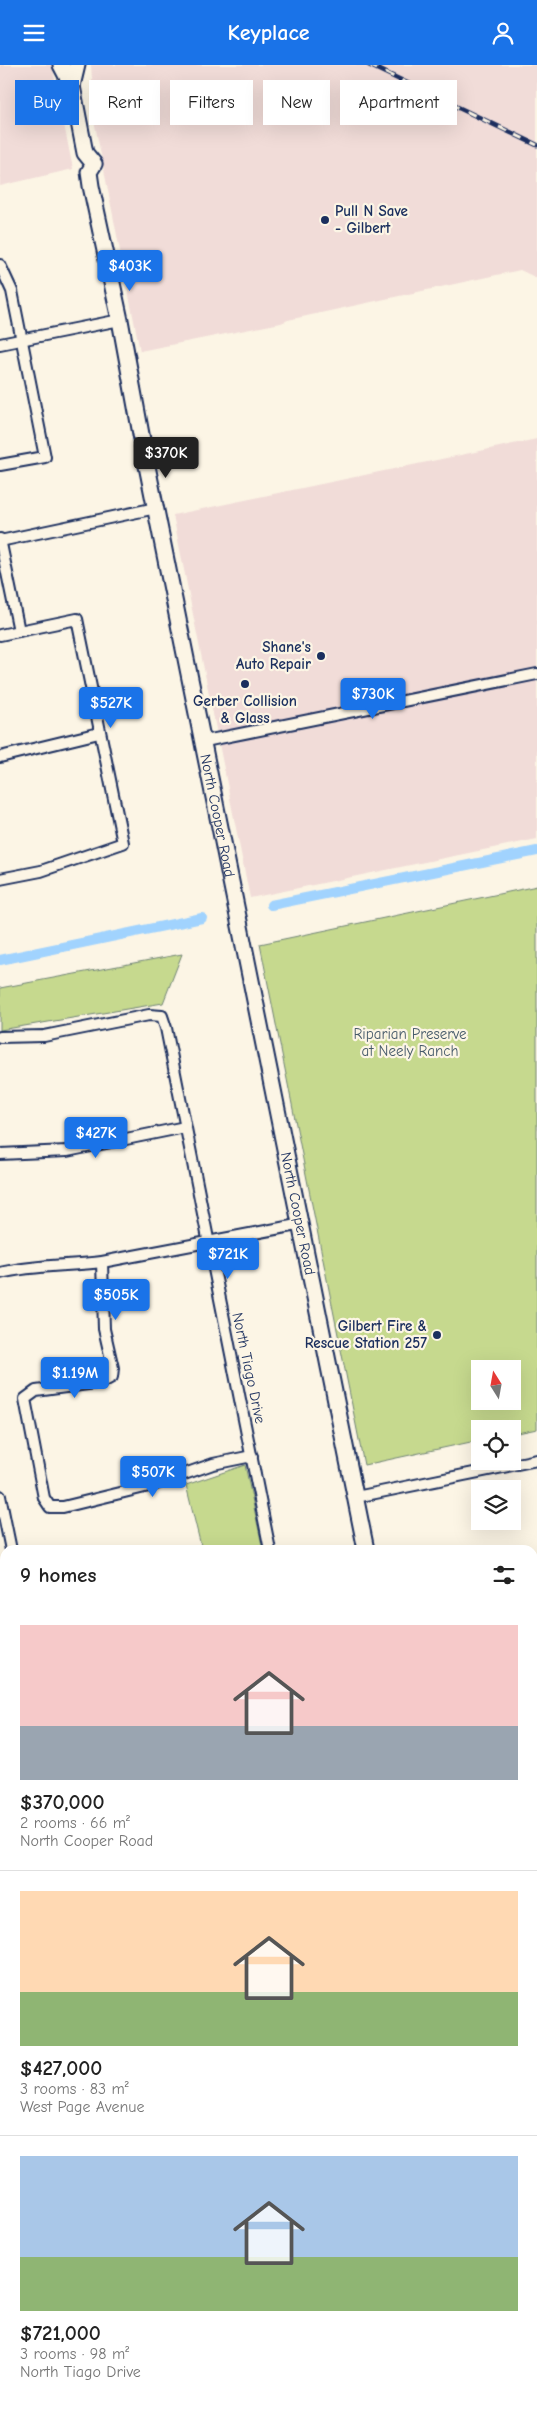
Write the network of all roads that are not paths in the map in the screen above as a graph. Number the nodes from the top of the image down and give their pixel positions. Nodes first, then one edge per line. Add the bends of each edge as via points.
1 (61, 65) edge
2 (77, 65) edge
3 (69, 80) edge
4 (73, 80) edge
5 (79, 122) edge
6 (0, 265) edge
7 (120, 320) junction
8 (21, 339) junction
9 (0, 344) edge
10 (0, 465) edge
11 (156, 508) junction
12 (0, 540) edge
13 (19, 631) junction
14 (0, 635) edge
15 (537, 674) edge
16 (99, 733) junction
17 (205, 741) junction
18 (0, 757) edge
19 (0, 879) edge
20 (0, 1037) edge
21 (185, 1127) junction
22 (0, 1153) edge
23 (302, 1223) junction
24 (208, 1241) junction
25 (102, 1262) junction
26 (0, 1273) edge
27 (252, 1457) junction
28 (537, 1461) edge
29 (0, 1496) edge
30 (356, 1497) junction
31 (10, 1545) edge
32 (269, 1545) edge
33 (365, 1545) edge

1 - 3 main road, North Cooper Road
2 - 4 main road, North Cooper Road
5 - 7 main road, North Cooper Road via 85,153 94,164 89,172
6 - 8 street via 12,291
7 - 8 street
7 - 11 main road, North Cooper Road
8 - 9 street
8 - 10 street via 45,457
11 - 12 street
11 - 17 main road, North Cooper Road
12 - 13 street
13 - 14 street
13 - 16 street via 77,619
15 - 17 street
16 - 18 street
16 - 19 street via 123,843 41,871
17 - 23 main road, North Cooper Road
20 - 21 street, North Tiago Drive via 44,1036 149,1015 162,1016
21 - 22 street via 67,1151
21 - 24 street, North Tiago Drive
23 - 24 street
23 - 30 main road, North Cooper Road
24 - 25 street
24 - 27 street, North Tiago Drive
25 - 26 street via 26,1267
25 - 27 street via 104,1329 112,1377 103,1382 36,1391 25,1399 44,1498 50,1507 62,1507 153,1485 213,1464
27 - 32 street, North Tiago Drive
28 - 30 street
29 - 31 street
30 - 33 main road, North Cooper Road

